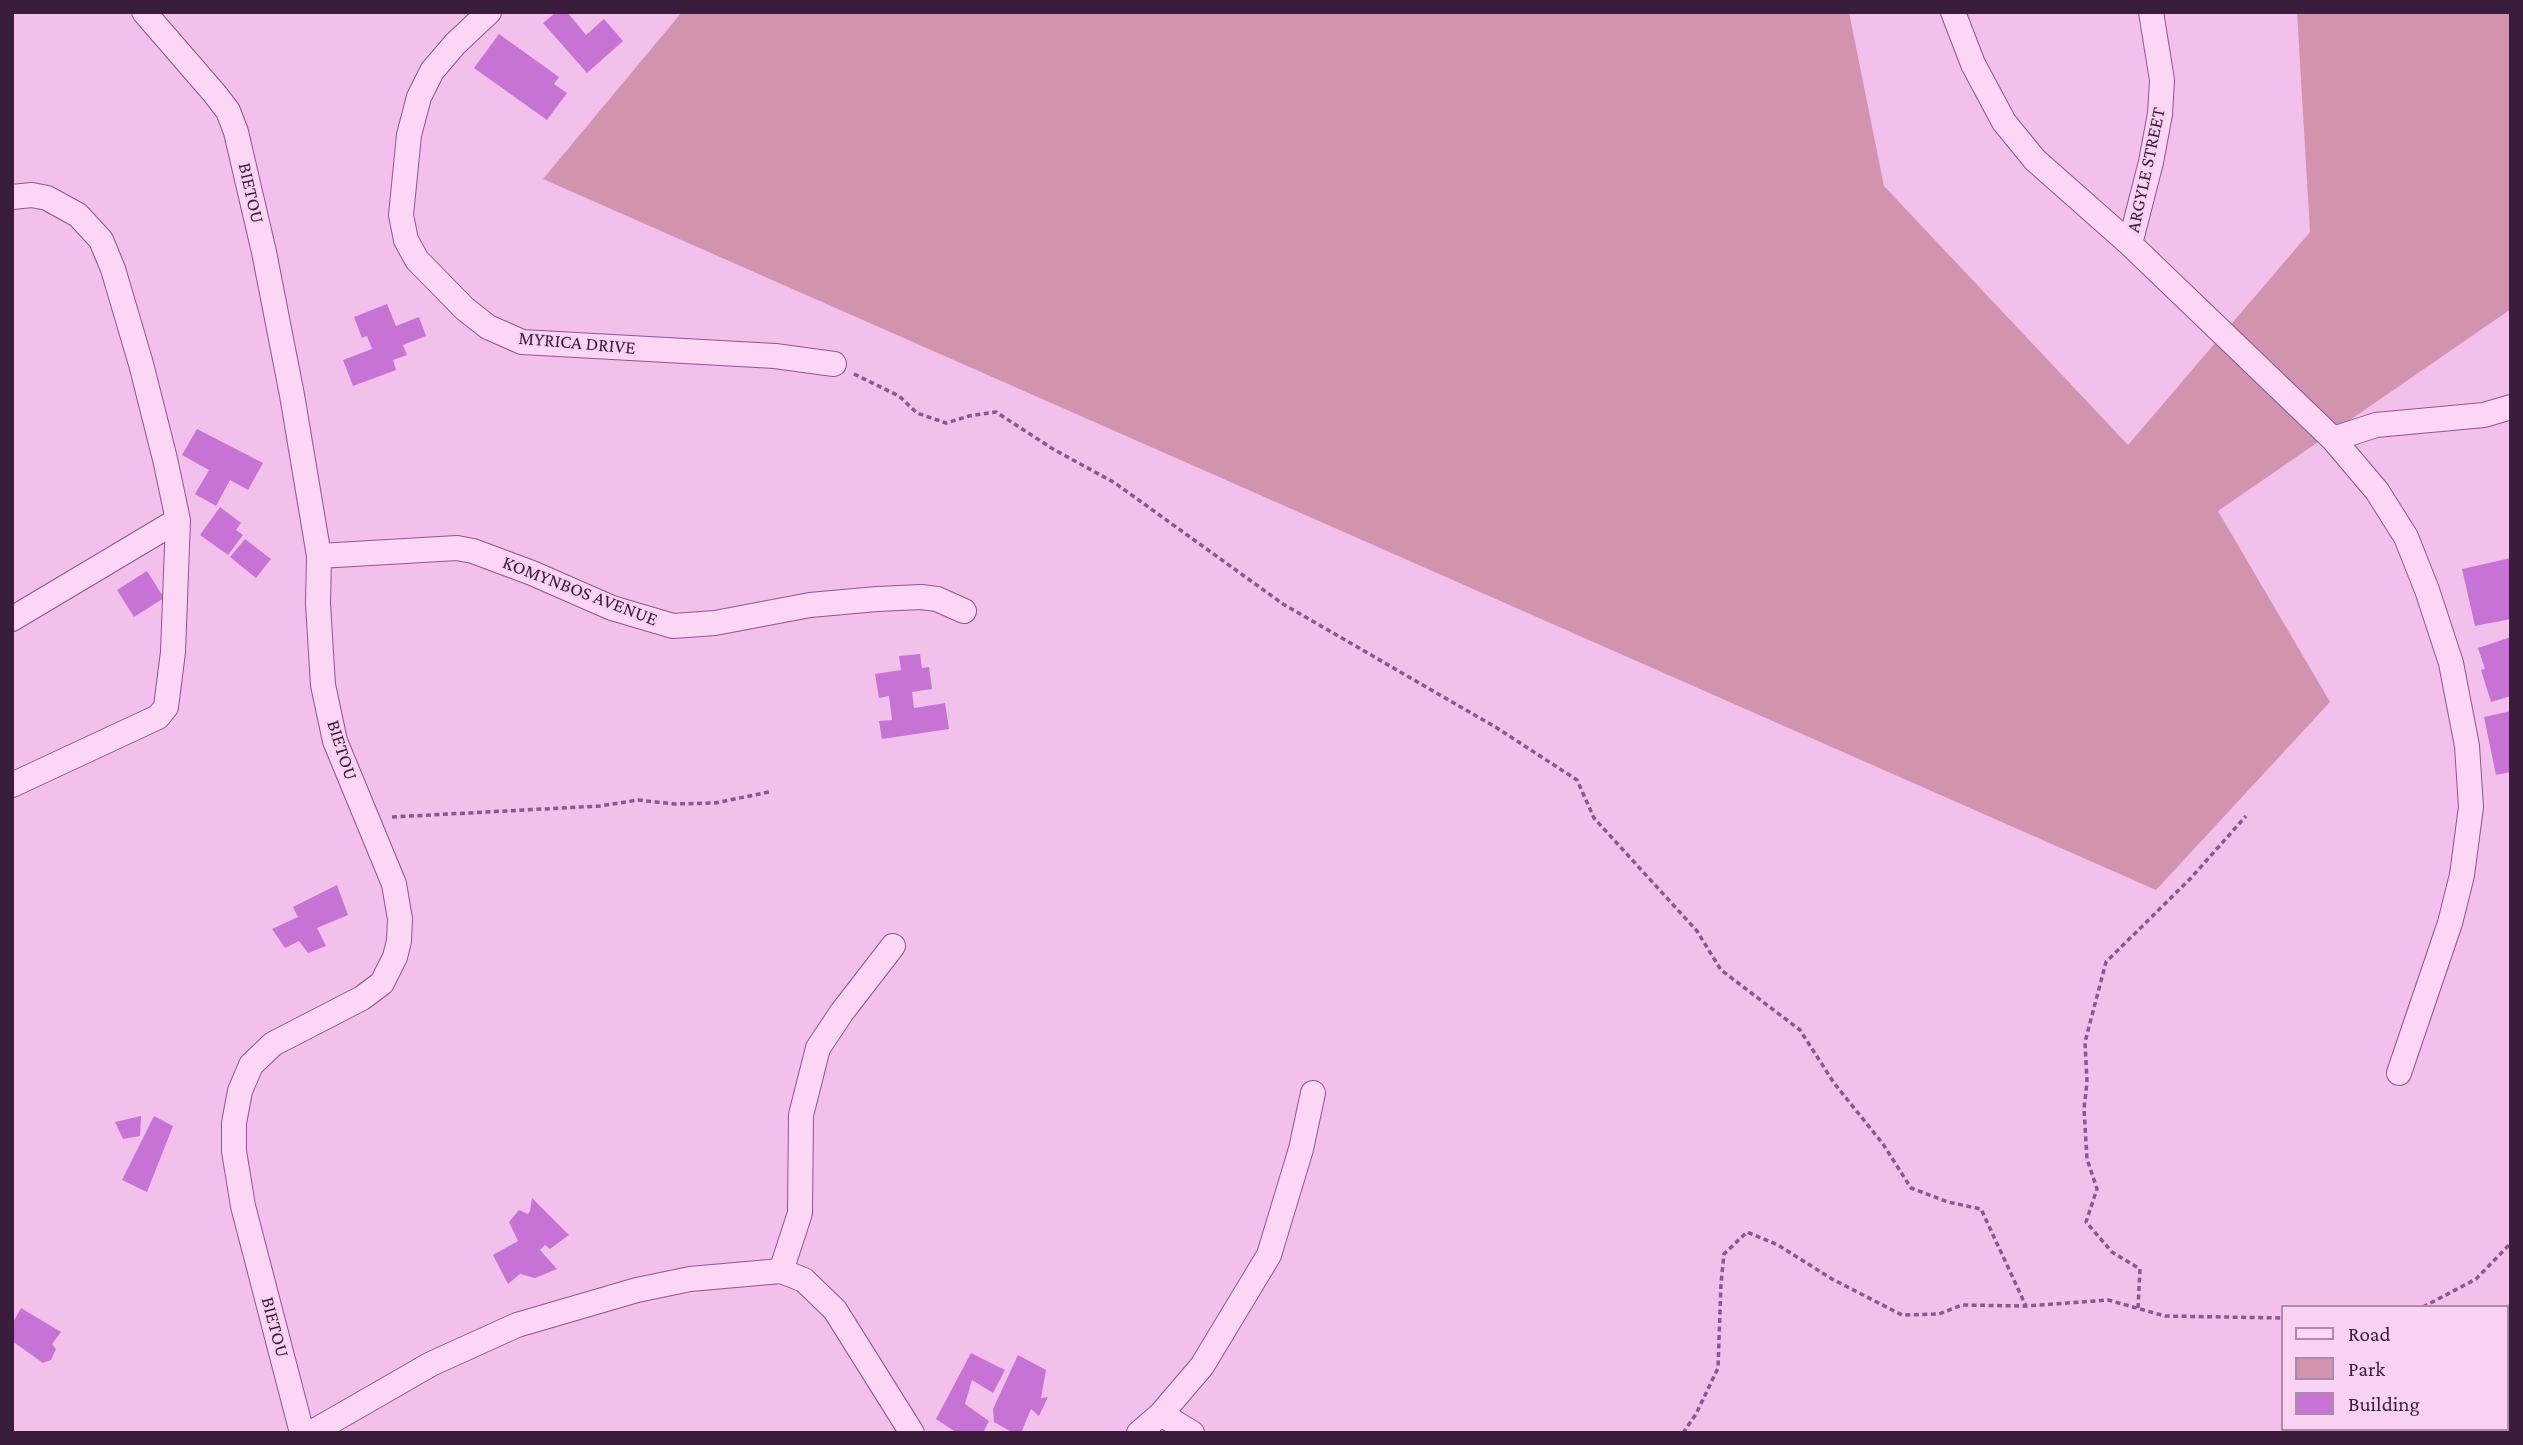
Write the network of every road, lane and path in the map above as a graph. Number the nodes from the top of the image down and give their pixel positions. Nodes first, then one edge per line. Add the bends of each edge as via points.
1 (144, 12) edge
2 (489, 12) edge
3 (1953, 12) edge
4 (2151, 12) edge
5 (12, 197) edge
6 (2130, 244) junction
7 (834, 365) joint
8 (2511, 407) edge
9 (2333, 439) junction
10 (178, 520) junction
11 (319, 556) junction
12 (964, 611) dead end
13 (12, 618) edge
14 (12, 785) edge
15 (769, 792) dead end
16 (2246, 816) dead end
17 (368, 819) junction
18 (893, 946) dead end
19 (2399, 1073) dead end
20 (1313, 1093) dead end
21 (2511, 1243) edge
22 (782, 1271) junction
23 (2427, 1305) edge
24 (2026, 1306) junction
25 (2138, 1308) junction
26 (2282, 1318) edge
27 (1161, 1414) junction
28 (302, 1433) edge
29 (311, 1433) edge
30 (912, 1433) edge
31 (1139, 1433) edge
32 (1192, 1433) edge
33 (1683, 1433) edge

1 - 11 street, BIETOU via 215,94 236,132 292,395
2 - 7 street, MYRICA DRIVE via 432,71 409,135 401,215 406,240 426,270 488,327 522,342 775,356
3 - 6 street via 1973,64 2004,121 2035,160
4 - 6 street, ARGYLE STREET via 2162,80 2160,114
5 - 10 street via 47,198 78,215 101,240 141,364
6 - 9 street
7 - 24 path via 898,396 918,413 946,423 996,412 1115,483 1283,604 1497,728 1577,780 1594,818 1697,931 1721,970 1800,1030 1911,1188 1981,1209
8 - 9 street via 2484,415 2376,425
9 - 19 street via 2377,491 2406,537 2451,663 2467,746 2471,807 2462,875
10 - 13 street
10 - 14 street via 166,707 149,722
11 - 12 street, KOMYNBOS AVENUE via 440,548 473,551 612,608 673,626 877,599 929,598
11 - 17 street, BIETOU via 323,685 335,741
15 - 17 path via 715,803 638,800
16 - 25 path via 2106,962 2085,1042 2087,1159 2097,1189 2086,1222 2112,1252 2140,1269
17 - 28 street, BIETOU via 394,884 400,919 395,957 382,983 362,999 273,1044 251,1065 234,1123 243,1206
18 - 22 street via 818,1048 801,1115 800,1213
20 - 27 street via 1269,1255 1202,1366
21 - 23 path via 2476,1279
22 - 29 street via 690,1279 517,1325 430,1364
22 - 30 street via 804,1280 835,1310
24 - 25 path via 2108,1300
24 - 33 path via 1962,1305 1939,1314 1902,1315 1747,1232 1724,1254 1718,1368
25 - 26 path via 2165,1315
27 - 31 street
27 - 32 street

